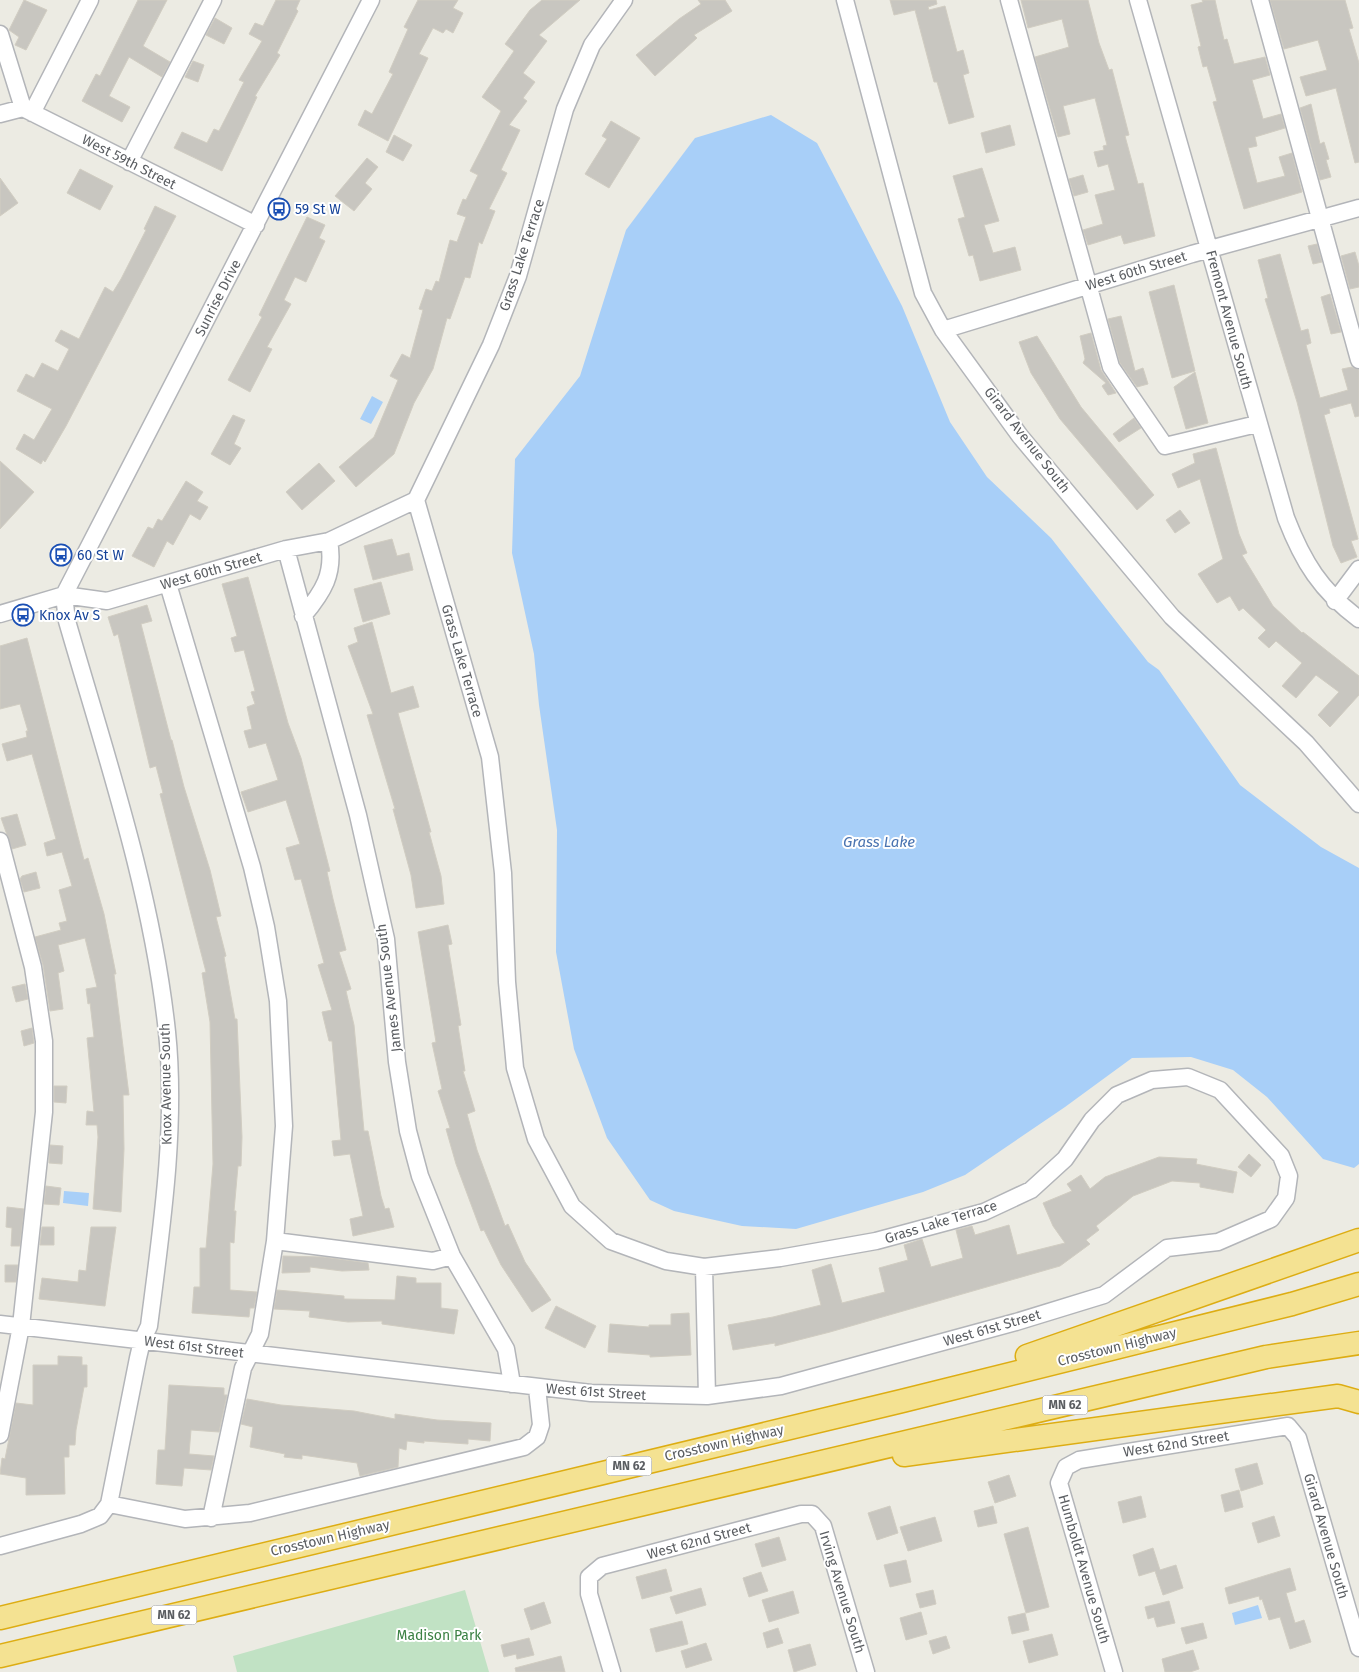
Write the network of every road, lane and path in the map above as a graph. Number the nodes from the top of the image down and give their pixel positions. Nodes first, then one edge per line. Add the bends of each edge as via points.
1 (90, 0) edge
2 (213, 0) edge
3 (371, 0) edge
4 (624, 0) edge
5 (845, 0) edge
6 (1008, 0) edge
7 (1138, 0) edge
8 (1260, 0) edge
9 (0, 34) edge
10 (28, 111) junction
11 (0, 114) edge
12 (129, 162) junction
13 (1359, 208) edge
14 (1322, 218) junction
15 (256, 226) junction
16 (1211, 251) junction
17 (1089, 286) junction
18 (944, 330) junction
19 (1359, 360) edge
20 (1257, 424) junction
21 (416, 500) junction
22 (329, 541) junction
23 (286, 550) junction
24 (1359, 569) edge
25 (168, 584) junction
26 (64, 595) junction
27 (1335, 602) junction
28 (0, 614) edge
29 (303, 616) junction
30 (1359, 619) edge
31 (1357, 798) edge
32 (0, 841) edge
33 (275, 1240) junction
34 (1359, 1240) edge
35 (1167, 1248) joint
36 (452, 1256) junction
37 (704, 1267) junction
38 (1359, 1284) edge
39 (0, 1324) edge
40 (21, 1326) junction
41 (142, 1341) junction
42 (1359, 1343) edge
43 (250, 1354) junction
44 (512, 1384) junction
45 (537, 1388) junction
46 (707, 1396) junction
47 (902, 1401) junction
48 (1359, 1402) edge
49 (1288, 1426) joint
50 (0, 1435) edge
51 (1066, 1467) joint
52 (772, 1474) junction
53 (104, 1510) junction
54 (812, 1514) joint
55 (211, 1518) junction
56 (0, 1546) edge
57 (205, 1568) junction
58 (0, 1603) edge
59 (0, 1618) edge
60 (1359, 1648) edge
61 (0, 1656) edge
62 (612, 1672) edge
63 (866, 1672) edge
64 (1114, 1672) edge

1 - 10 street
2 - 12 street
3 - 15 street, Sunrise Drive
4 - 21 street, Grass Lake Terrace via 592,44 568,102 518,276 491,345
5 - 18 street, Girard Avenue South via 923,293
6 - 17 street
7 - 16 street, Fremont Avenue South
8 - 14 street
9 - 10 street
10 - 11 street
10 - 12 street, West 59th Street
12 - 15 street, West 59th Street
13 - 14 street, West 60th Street
14 - 16 street, West 60th Street
14 - 19 street
15 - 26 street, Sunrise Drive
16 - 17 street, West 60th Street
16 - 20 street, Fremont Avenue South
17 - 18 street, West 60th Street
17 - 20 street via 1111,367 1165,446
18 - 31 street, Girard Avenue South via 1020,436 1172,616 1306,742
20 - 27 street, Fremont Avenue South via 1298,549
21 - 22 street, West 60th Street
21 - 37 street, Grass Lake Terrace via 490,757 503,873 507,982 516,1068 536,1139 572,1206 611,1241 666,1261
22 - 23 street, West 60th Street
22 - 29 street via 331,566 320,597
23 - 25 street, West 60th Street
23 - 29 street, James Avenue South
24 - 27 street
25 - 26 street, West 60th Street via 108,600
25 - 33 street via 252,867 268,936 278,1001 284,1126
26 - 28 street, West 60th Street
26 - 41 street, Knox Avenue South via 67,621 137,866 156,953 167,1034 166,1186 149,1326
27 - 30 street, Fremont Avenue South
29 - 36 street, James Avenue South via 358,816 386,939 397,1062 408,1130 420,1176
32 - 40 street via 33,967 44,1041 44,1112
33 - 36 street via 432,1261
33 - 43 street via 260,1334
34 - 47 highway
35 - 37 street, Grass Lake Terrace via 1218,1242 1271,1219 1286,1198 1289,1176 1281,1156 1220,1090 1188,1077 1152,1080 1117,1095 1092,1120 1064,1159 1031,1190 984,1212 876,1241
35 - 46 street, West 61st Street via 1104,1294 1095,1297 1016,1322 781,1386
36 - 44 street, James Avenue South via 506,1349
37 - 46 street
38 - 47 highway, Crosstown Highway / MN 62 via 1292,1304
39 - 40 street, West 61st Street
40 - 41 street, West 61st Street
40 - 50 street
41 - 43 street, West 61st Street
41 - 53 street, Knox Avenue South
42 - 52 highway, MN 62 via 1266,1358
43 - 44 street, West 61st Street
43 - 55 street via 243,1368
44 - 45 street, West 61st Street
45 - 46 street, West 61st Street via 644,1396
45 - 55 street via 540,1425 537,1437 524,1446 250,1513
47 - 57 highway, Crosstown Highway / MN 62
48 - 52 highway via 1338,1396
49 - 51 street, West 62nd Street via 1079,1460
49 - 60 street, Girard Avenue South via 1298,1438
51 - 64 street, Humboldt Avenue South via 1059,1483
52 - 61 highway, MN 62
53 - 55 street via 185,1519
53 - 56 street via 81,1524
54 - 62 street, West 62nd Street via 801,1514 602,1566 589,1577 590,1594
54 - 63 street, Irving Avenue South via 823,1526
57 - 58 highway
57 - 59 highway, Crosstown Highway / MN 62

